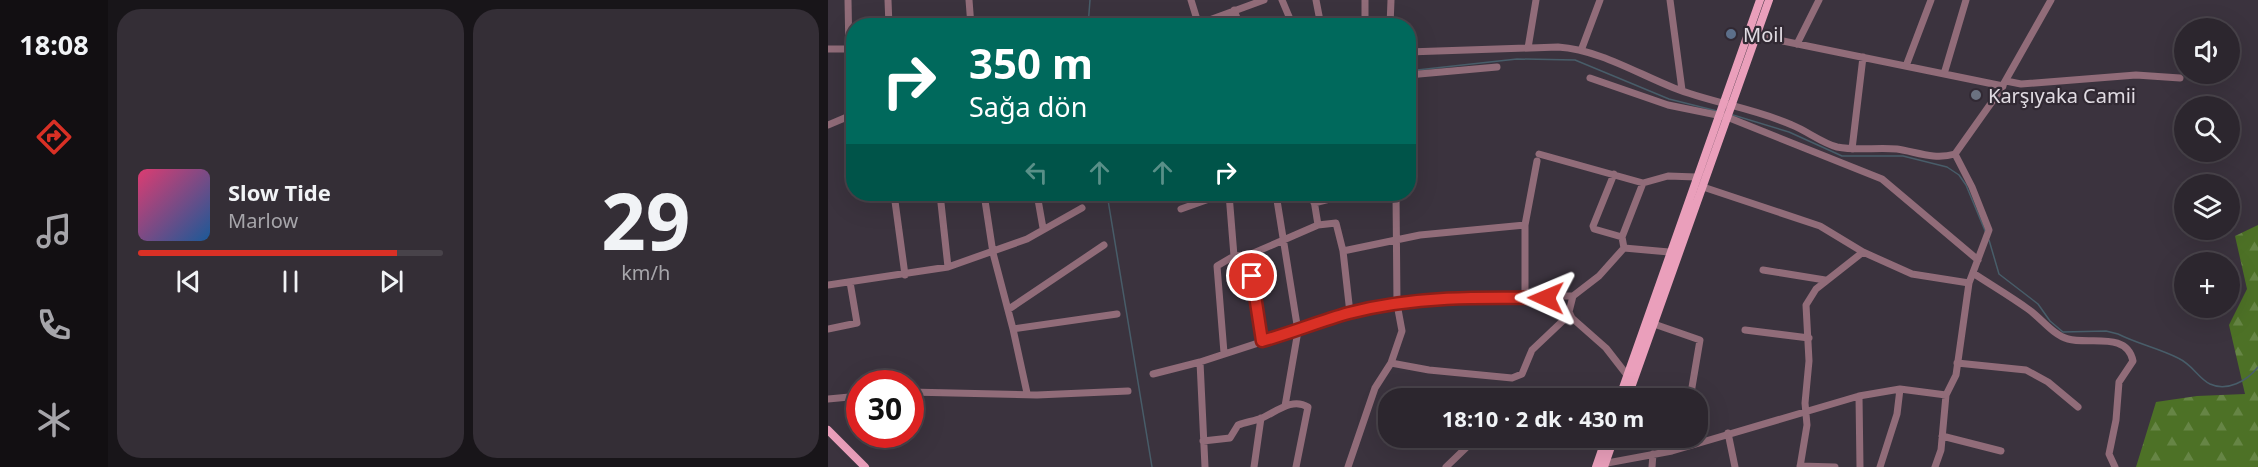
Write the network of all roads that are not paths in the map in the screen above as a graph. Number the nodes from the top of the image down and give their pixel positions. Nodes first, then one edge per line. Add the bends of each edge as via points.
1 (848, 0) edge
2 (888, 0) edge
3 (969, 0) edge
4 (1191, 0) edge
5 (1263, 0) edge
6 (1282, 0) edge
7 (1316, 0) edge
8 (1365, 0) edge
9 (1391, 0) edge
10 (1536, 0) edge
11 (1600, 0) edge
12 (1670, 0) edge
13 (1769, 0) edge
14 (1819, 0) edge
15 (1930, 0) edge
16 (1966, 0) edge
17 (2051, 0) edge
18 (1757, 1) edge
19 (1234, 10) junction
20 (849, 18) edge
21 (889, 18) edge
22 (970, 18) edge
23 (1195, 18) edge
24 (1214, 18) edge
25 (1237, 18) edge
26 (1290, 18) edge
27 (1319, 18) edge
28 (1365, 18) edge
29 (1390, 18) edge
30 (1756, 33) junction
31 (1797, 44) junction
32 (1528, 48) junction
33 (1581, 48) junction
34 (828, 49) edge
35 (846, 49) edge
36 (1416, 52) edge
37 (1863, 57) junction
38 (1906, 66) junction
39 (1497, 67) dead end
40 (1416, 74) edge
41 (1944, 74) junction
42 (1590, 78) dead end
43 (2174, 78) edge
44 (2004, 83) junction
45 (1682, 90) junction
46 (1725, 110) junction
47 (846, 116) edge
48 (828, 125) edge
49 (1852, 149) junction
50 (1955, 154) junction
51 (1614, 174) junction
52 (1696, 177) junction
53 (1643, 183) junction
54 (1703, 187) junction
55 (895, 201) edge
56 (941, 201) edge
57 (985, 201) edge
58 (1038, 201) edge
59 (1203, 201) edge
60 (1230, 201) edge
61 (1277, 201) edge
62 (1322, 201) edge
63 (1396, 201) edge
64 (1314, 203) joint
65 (1082, 208) dead end
66 (1181, 209) dead end
67 (1318, 225) junction
68 (1525, 225) junction
69 (1043, 228) junction
70 (1622, 237) junction
71 (1284, 238) junction
72 (1395, 241) junction
73 (1104, 245) dead end
74 (1624, 248) junction
75 (1343, 251) junction
76 (1669, 252) junction
77 (1863, 252) junction
78 (993, 253) junction
79 (1249, 255) junction
80 (1234, 256) junction
81 (1978, 260) junction
82 (948, 267) junction
83 (1763, 270) dead end
84 (1973, 273) junction
85 (905, 275) junction
86 (1825, 280) junction
87 (850, 282) junction
88 (1969, 282) junction
89 (828, 285) edge
90 (1573, 296) junction
91 (1525, 298) junction
92 (1397, 304) junction
93 (1009, 309) junction
94 (1350, 313) junction
95 (1117, 314) dead end
96 (1570, 314) junction
97 (1654, 324) junction
98 (828, 328) edge
99 (1013, 329) junction
100 (1745, 330) dead end
101 (1298, 331) junction
102 (1809, 338) junction
103 (1262, 341) junction
104 (1224, 353) junction
105 (1200, 363) junction
106 (1391, 363) junction
107 (1957, 363) junction
108 (1153, 374) dead end
109 (1627, 375) junction
110 (1623, 388) edge
111 (1631, 388) edge
112 (1692, 388) edge
113 (1900, 389) junction
114 (1128, 391) dead end
115 (924, 392) edge
116 (1027, 393) junction
117 (1946, 395) junction
118 (1859, 396) junction
119 (846, 397) edge
120 (828, 399) edge
121 (1285, 406) junction
122 (2078, 407) dead end
123 (1806, 411) junction
124 (1261, 418) junction
125 (828, 429) edge
126 (1728, 433) junction
127 (1942, 436) junction
128 (1708, 439) edge
129 (1203, 441) junction
130 (1466, 448) edge
131 (1603, 448) edge
132 (1611, 448) edge
133 (1677, 448) edge
134 (2001, 451) dead end
135 (1653, 454) junction
136 (1605, 465) edge
137 (1800, 466) edge
138 (865, 467) edge
139 (1205, 467) edge
140 (1254, 467) edge
141 (1296, 467) edge
142 (1348, 467) edge
143 (1446, 467) edge
144 (1597, 467) edge
145 (1652, 467) edge
146 (1735, 467) edge
147 (1835, 467) edge
148 (1860, 467) edge
149 (1880, 467) edge
150 (1935, 467) edge
151 (2115, 467) edge

1 - 20 street
2 - 21 street
3 - 22 street
4 - 23 street
5 - 19 street
6 - 26 street
7 - 27 street
8 - 28 street
9 - 29 street
10 - 32 street
11 - 33 street
12 - 45 street
13 - 30 main road
14 - 31 street
15 - 38 street
16 - 41 street
17 - 44 street
18 - 46 main road
19 - 24 street
19 - 25 street
30 - 31 street
30 - 46 main road
31 - 37 street
32 - 33 street
32 - 36 street
33 - 45 street
34 - 35 street
37 - 38 street
37 - 49 street
38 - 41 street
39 - 40 street
41 - 44 street
42 - 46 street via 1668,105
43 - 44 street via 2136,75
44 - 50 street
45 - 46 street
46 - 49 street via 1792,125 1834,146
46 - 52 main road
46 - 54 main road
46 - 81 street via 1882,179
47 - 48 street
49 - 50 street via 1880,147 1933,157
50 - 81 street via 1989,230
51 - 53 street
51 - 68 street via 1538,158
51 - 70 street via 1593,226 1594,230
52 - 53 street via 1668,176
52 - 76 main road
53 - 70 street
54 - 77 street via 1820,226
54 - 97 main road
55 - 85 street
56 - 82 street
57 - 78 street
58 - 69 street
59 - 66 street
60 - 80 street
61 - 71 street
62 - 64 street
63 - 72 street
64 - 67 street
65 - 69 street
67 - 71 street
67 - 75 street via 1336,223
68 - 72 street
68 - 91 street
69 - 78 street
70 - 74 street
71 - 79 street
71 - 101 street
72 - 75 street
72 - 92 street
73 - 93 street
74 - 76 street
74 - 90 street via 1599,276
75 - 94 street
76 - 109 main road
77 - 86 street
77 - 88 street via 1912,274
78 - 82 street
78 - 93 street
79 - 80 street
79 - 103 street
80 - 104 street via 1217,266
81 - 84 street
82 - 85 street
83 - 86 street
84 - 88 street
84 - 151 street via 2029,309 2060,336 2070,340 2108,340 2132,353 2133,361 2119,382 2109,454
85 - 87 street
86 - 102 street via 1806,305
87 - 89 street
87 - 98 street via 857,323
88 - 107 street
90 - 91 street
90 - 96 street
91 - 92 street via 1459,296
92 - 94 street
92 - 106 street via 1402,331
93 - 99 street
94 - 101 street
95 - 99 street
96 - 106 street via 1532,350 1522,374 1512,378
96 - 109 street via 1606,348
97 - 111 main road
97 - 112 street via 1700,340
99 - 116 street
100 - 102 street
101 - 103 street
101 - 121 street
102 - 123 street
103 - 104 street
104 - 105 street
105 - 108 street
105 - 129 street
106 - 142 street via 1375,388
107 - 117 street
107 - 122 street via 2026,370
109 - 110 main road
113 - 117 street
113 - 118 street
113 - 149 street via 1898,414
114 - 116 street
115 - 116 street
117 - 127 street
118 - 123 street
118 - 148 street
119 - 120 street
121 - 124 street
121 - 141 street via 1308,407
123 - 126 street
123 - 137 street via 1806,442
124 - 129 street via 1238,425 1230,438
124 - 140 street
125 - 138 main road
126 - 128 street
126 - 146 street
127 - 134 street
127 - 150 street
129 - 139 street
130 - 143 street
131 - 144 main road
132 - 136 main road
133 - 135 street
135 - 136 street
135 - 145 street
136 - 144 street
137 - 147 street

